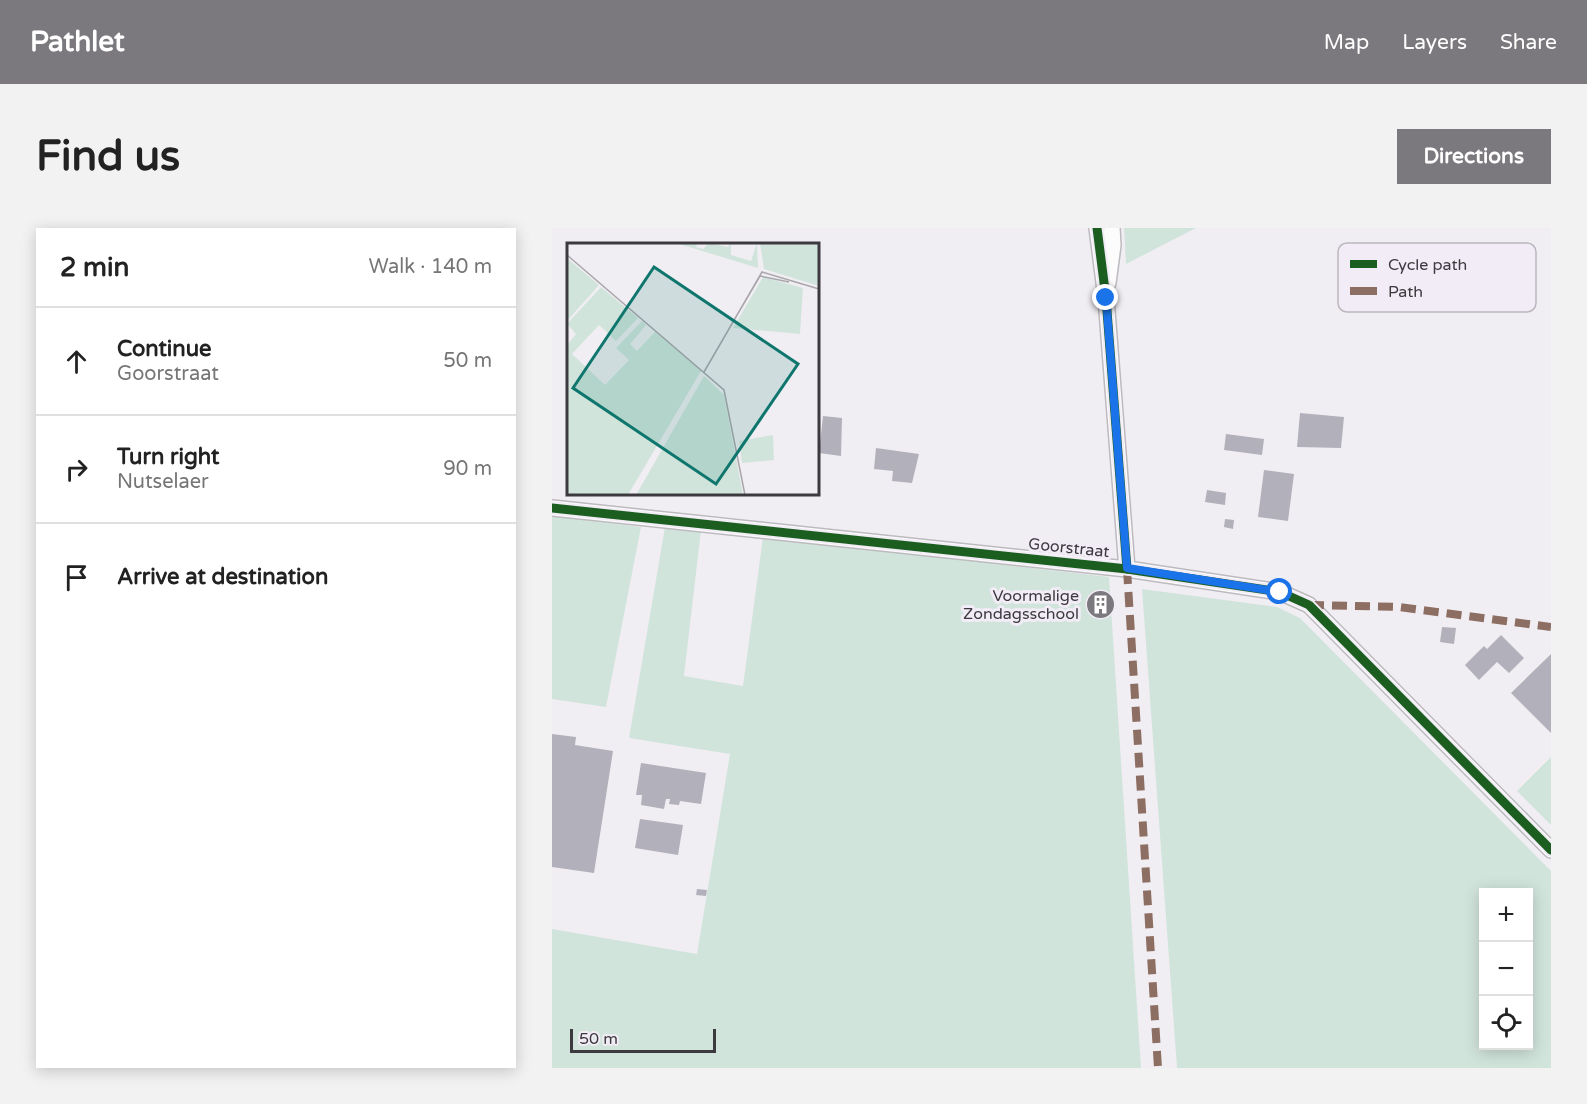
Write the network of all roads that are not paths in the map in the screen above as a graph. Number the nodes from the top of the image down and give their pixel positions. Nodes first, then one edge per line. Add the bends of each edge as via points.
1 (1097, 228) edge
2 (1112, 228) edge
3 (1106, 298) junction
4 (552, 508) edge
5 (1127, 568) junction
6 (1551, 850) edge

1 - 3 street
2 - 3 street
3 - 5 street
4 - 5 street, Goorstraat
5 - 6 street, Goorstraat via 1280,592 1309,606

